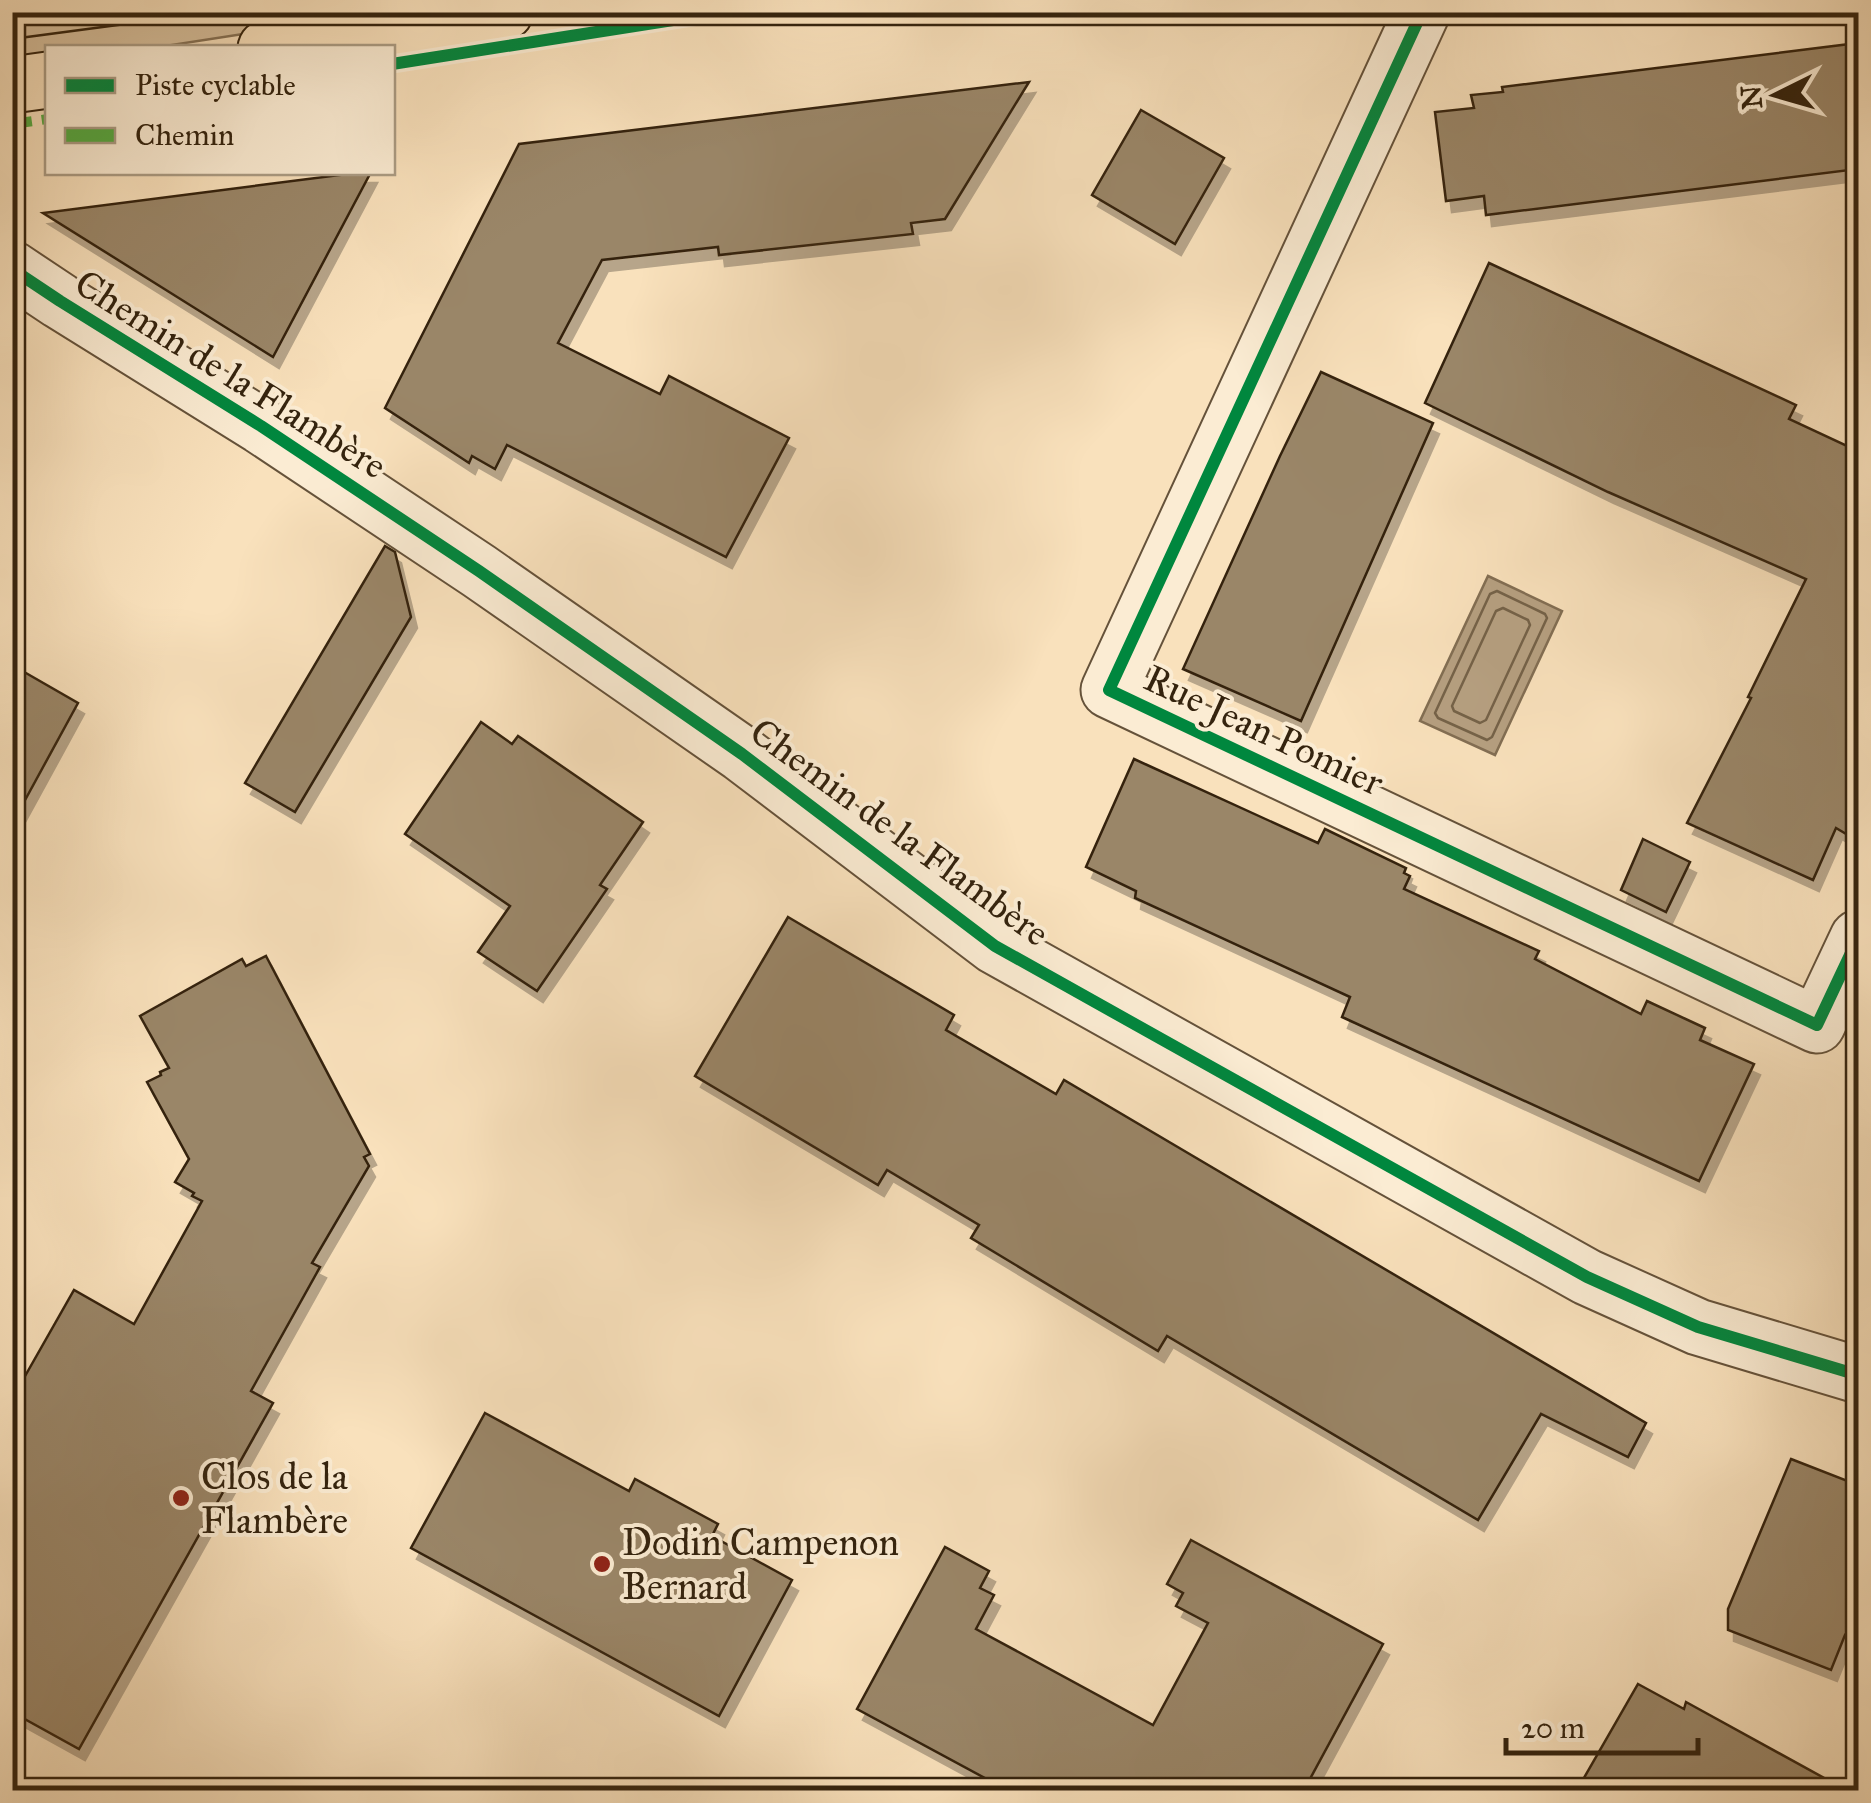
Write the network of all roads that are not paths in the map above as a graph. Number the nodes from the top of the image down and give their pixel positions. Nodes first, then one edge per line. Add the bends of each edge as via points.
1 (505, 12) edge
2 (1422, 12) edge
3 (286, 45) edge
4 (45, 80) edge
5 (12, 84) edge
6 (12, 269) edge
7 (1858, 938) edge
8 (1858, 1375) edge

1 - 3 main road
2 - 7 street, Rue Jean Pomier via 1109,690 1817,1026
4 - 5 main road
6 - 8 street, Chemin de la Flambère via 479,570 742,754 995,946 1587,1277 1698,1327

